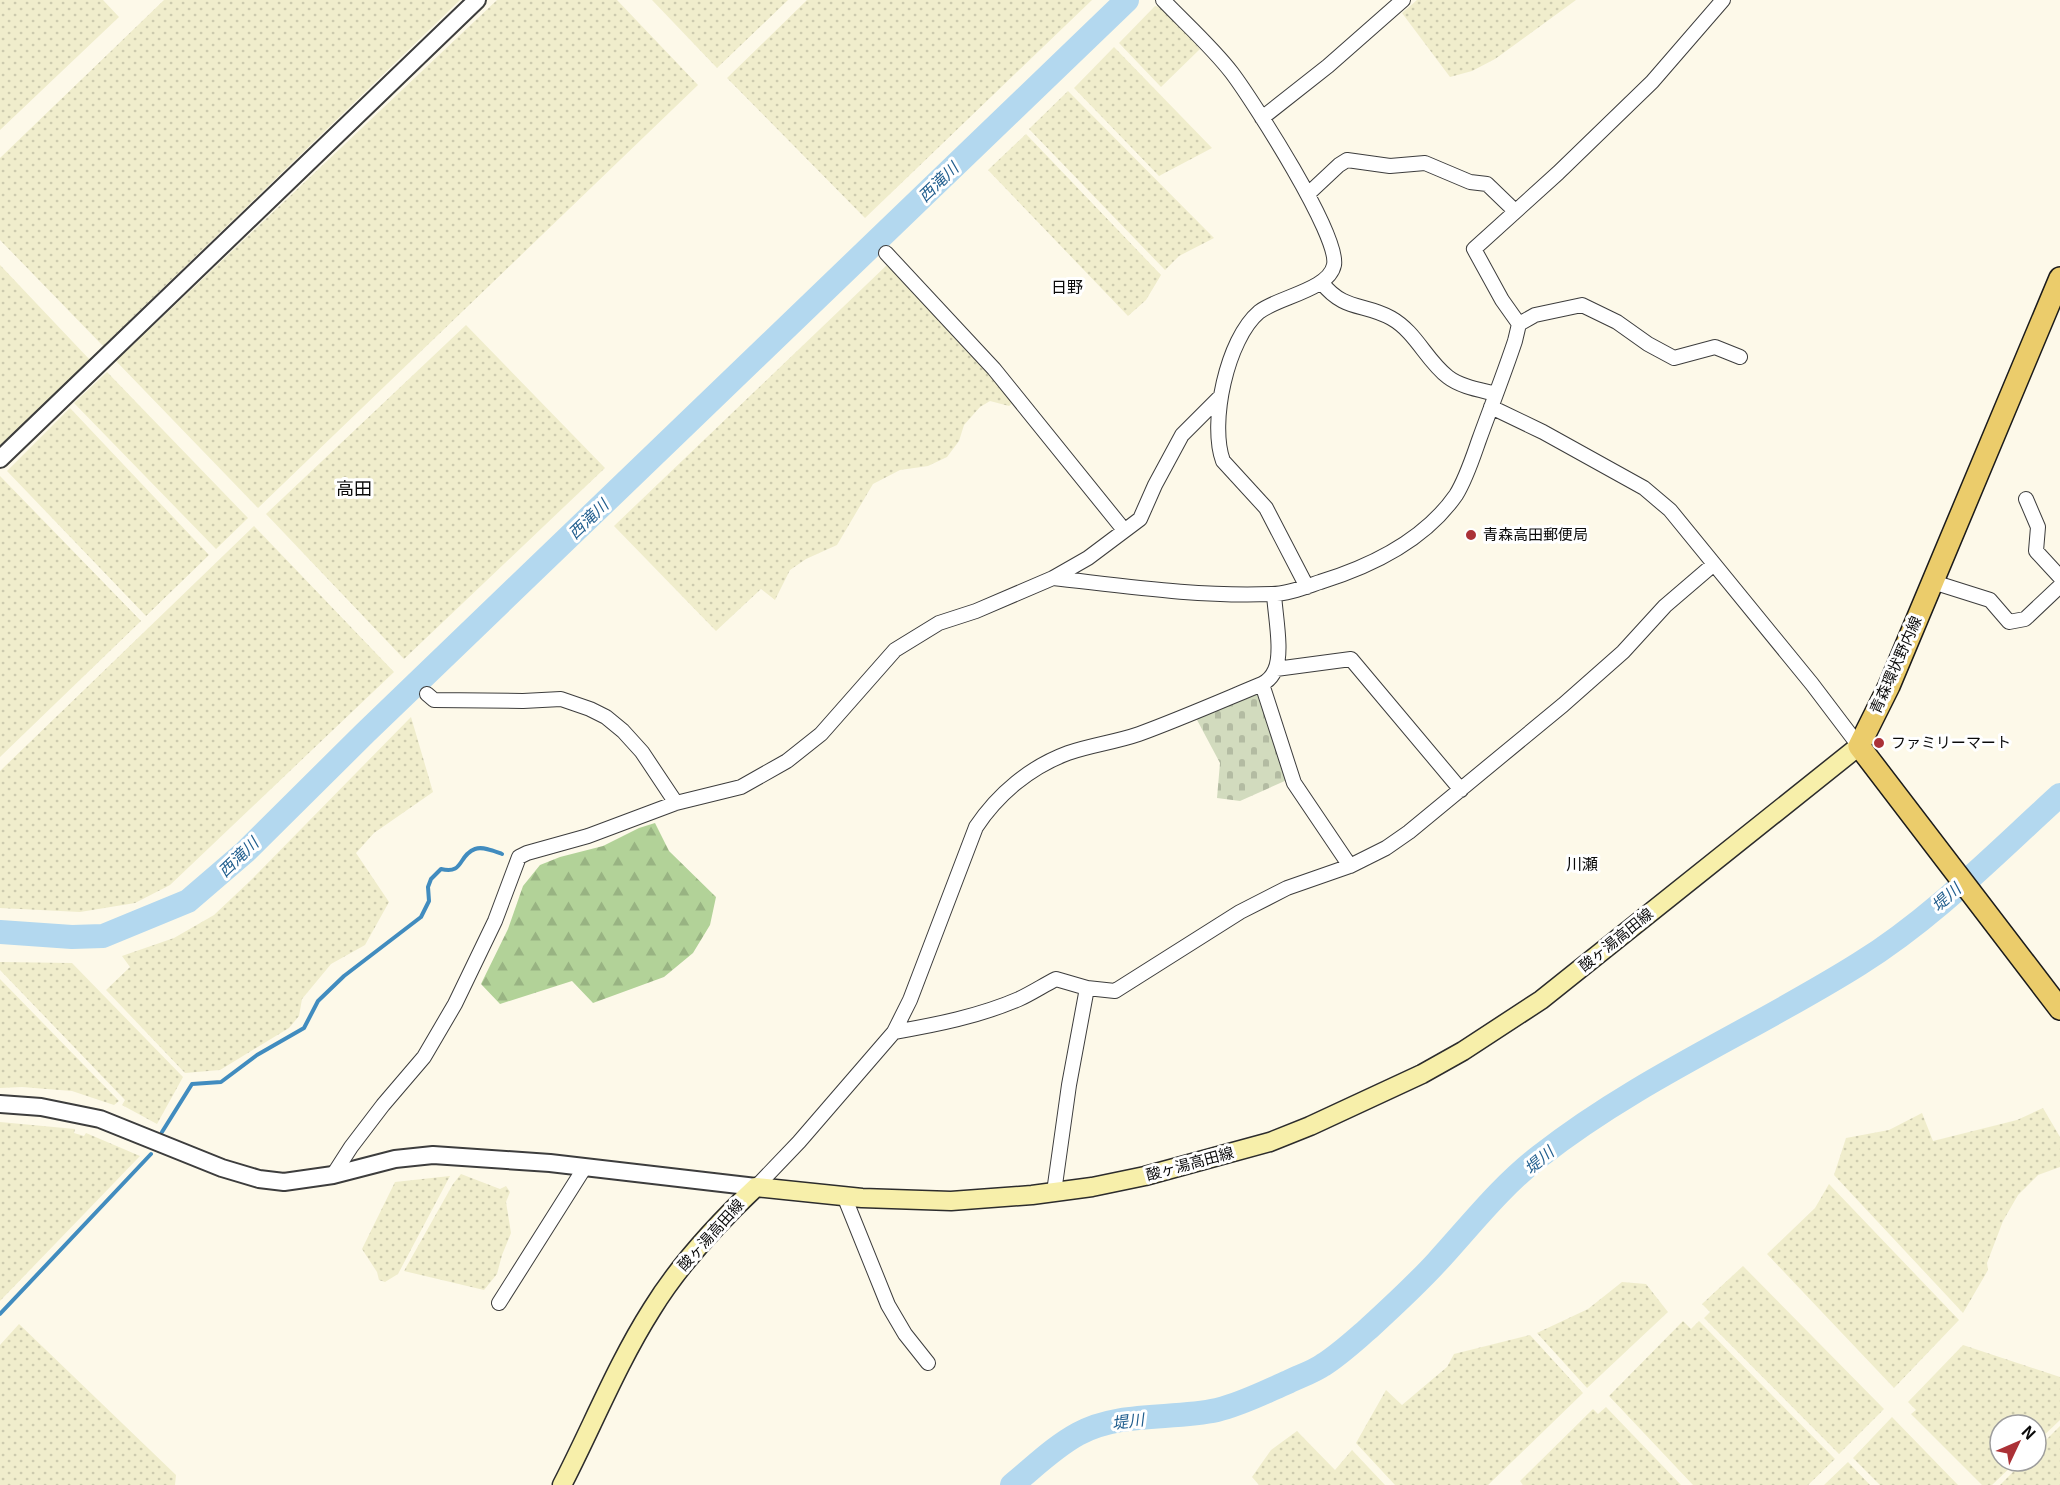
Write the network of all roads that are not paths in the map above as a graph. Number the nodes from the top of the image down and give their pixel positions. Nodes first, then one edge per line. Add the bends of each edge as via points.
1 (477, 0) edge
2 (1163, 0) edge
3 (1403, 0) edge
4 (1723, 0) edge
5 (1262, 118) junction
6 (1308, 194) junction
7 (1515, 211) junction
8 (886, 253) dead end
9 (2060, 278) edge
10 (1322, 283) junction
11 (2053, 313) edge
12 (1519, 324) junction
13 (1740, 357) dead end
14 (1496, 394) junction
15 (1220, 397) junction
16 (1491, 407) junction
17 (0, 459) edge
18 (2026, 499) dead end
19 (1124, 530) junction
20 (1714, 564) junction
21 (2060, 577) edge
22 (1053, 578) junction
23 (1933, 582) junction
24 (1307, 586) junction
25 (2060, 586) edge
26 (1274, 594) junction
27 (1276, 669) junction
28 (1262, 684) junction
29 (427, 694) dead end
30 (1859, 746) junction
31 (1461, 790) junction
32 (676, 803) junction
33 (1350, 866) junction
34 (1087, 988) junction
35 (2060, 1008) edge
36 (894, 1032) junction
37 (0, 1104) edge
38 (585, 1167) junction
39 (333, 1175) junction
40 (756, 1187) junction
41 (1054, 1192) junction
42 (844, 1196) junction
43 (499, 1304) dead end
44 (928, 1363) dead end
45 (562, 1485) edge

1 - 17 street
2 - 5 street via 1231,72
3 - 5 street
4 - 7 street via 1652,82
5 - 6 street
6 - 7 street via 1347,160 1390,166 1425,163 1470,182 1487,184
6 - 10 street via 1335,258 1334,268
7 - 12 street via 1474,249
8 - 19 street via 994,369
9 - 11 main road, 青森環状野内線
10 - 14 street via 1332,295 1347,303 1389,316 1404,326 1450,379
10 - 15 street via 1274,303 1244,328
11 - 23 main road, 青森環状野内線
12 - 13 street via 1534,315 1582,305 1674,358 1715,347
12 - 14 street
14 - 16 street
15 - 19 street via 1182,435 1140,519
15 - 24 street via 1223,461 1266,508
16 - 20 street via 1644,488 1670,510
16 - 24 street via 1457,494 1432,521 1407,543 1376,561
18 - 21 street via 2038,527 2036,551
19 - 22 street via 1088,558
20 - 30 street
20 - 31 street via 1665,606 1623,652
22 - 26 street via 1189,593
22 - 32 street via 915,636 895,650 821,734 787,761 741,787
23 - 25 street via 1990,600 2009,622 2025,619
23 - 30 main road, 青森環状野内線
24 - 26 street
26 - 27 street
27 - 28 street
27 - 31 street via 1351,659
28 - 33 street via 1294,783
28 - 36 street via 1137,734 1067,753 1012,785 988,808 976,827
29 - 32 street via 434,700 561,699 590,709 623,730
30 - 35 main road
30 - 41 main road, 酸ヶ湯高田線 via 1541,1000 1422,1074 1270,1142 1145,1176
31 - 33 street via 1386,848
32 - 39 street via 519,857 495,921 455,1004 424,1057 383,1105
33 - 34 street via 1287,888 1240,912 1115,991
34 - 36 street via 1056,979 993,1008
34 - 41 street
36 - 40 street
37 - 39 street via 41,1107 100,1119 259,1179 284,1182
38 - 39 street via 433,1155 394,1159
38 - 40 street
38 - 43 street
40 - 42 main road, 酸ヶ湯高田線
40 - 45 main road, 酸ヶ湯高田線 via 672,1278 651,1309
41 - 42 main road, 酸ヶ湯高田線 via 951,1201
42 - 44 street via 888,1305

